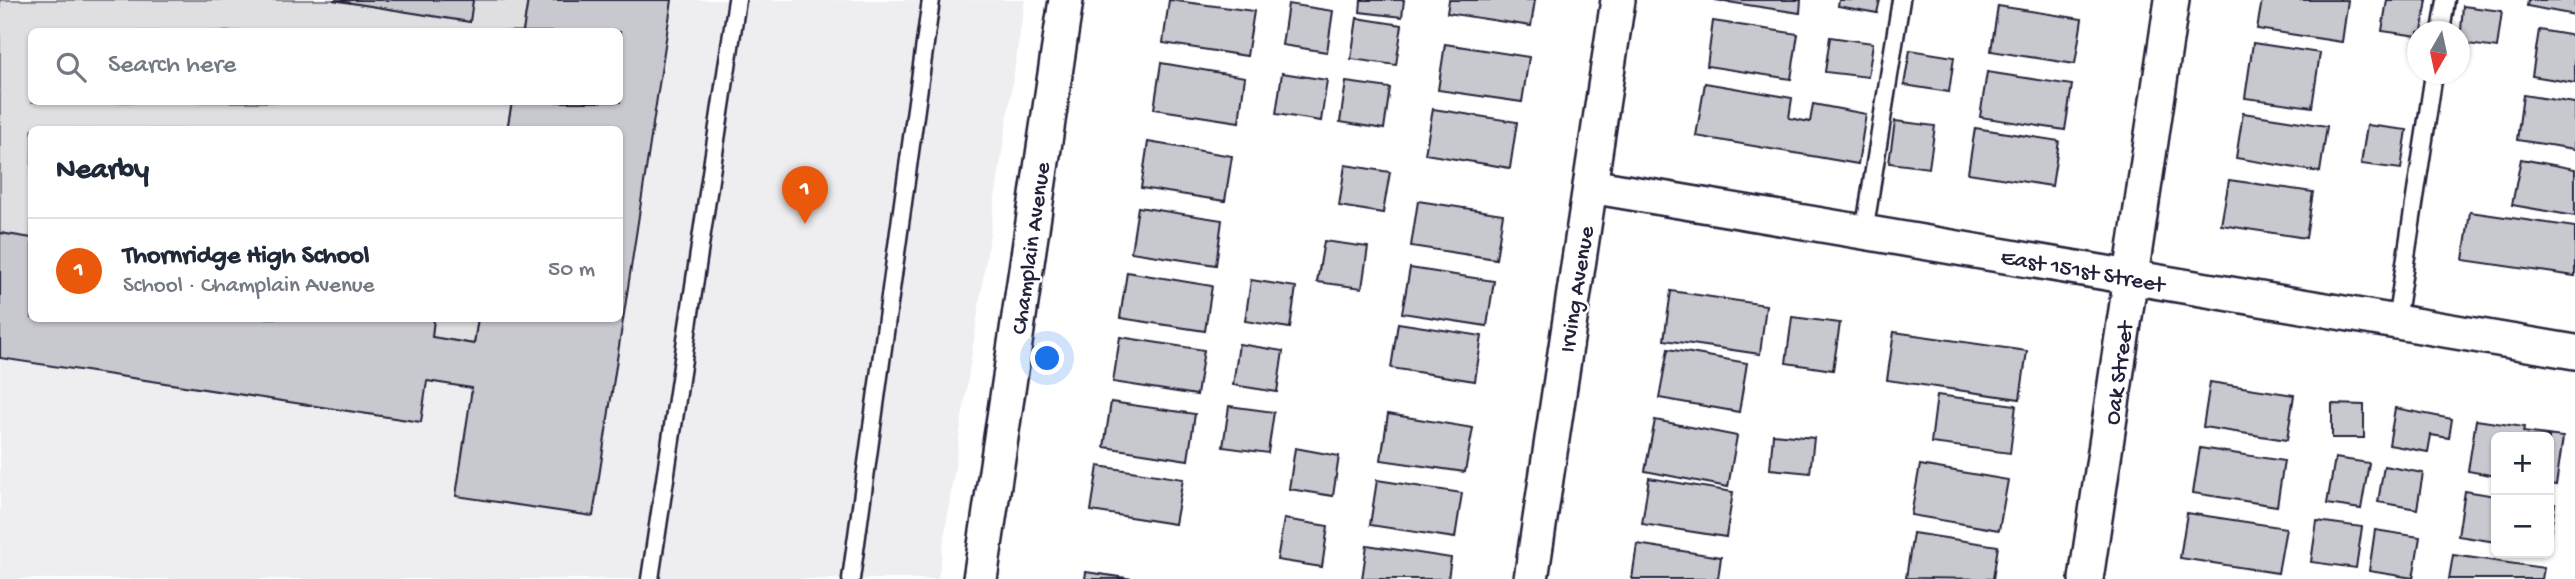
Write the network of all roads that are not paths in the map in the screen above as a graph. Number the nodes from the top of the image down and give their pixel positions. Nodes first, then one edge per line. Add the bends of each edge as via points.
1 (737, 0) edge
2 (930, 0) edge
3 (1066, 0) edge
4 (1619, 0) edge
5 (1901, 0) edge
6 (2172, 0) edge
7 (2446, 0) edge
8 (2443, 21) edge
9 (2432, 84) edge
10 (1590, 186) junction
11 (1864, 233) junction
12 (2131, 277) junction
13 (2396, 323) junction
14 (2575, 352) edge
15 (650, 579) edge
16 (851, 579) edge
17 (980, 579) edge
18 (1531, 579) edge
19 (2086, 579) edge

1 - 15 lane
2 - 16 lane
3 - 17 street, Champlain Avenue
4 - 10 street, Irving Avenue
5 - 11 lane
6 - 12 street, Oak Street
7 - 8 lane
9 - 13 lane
10 - 11 street, East 151st Street
10 - 18 street, Irving Avenue
11 - 12 street, East 151st Street
12 - 13 street, East 151st Street
12 - 19 street, Oak Street
13 - 14 street, East 151st Street

